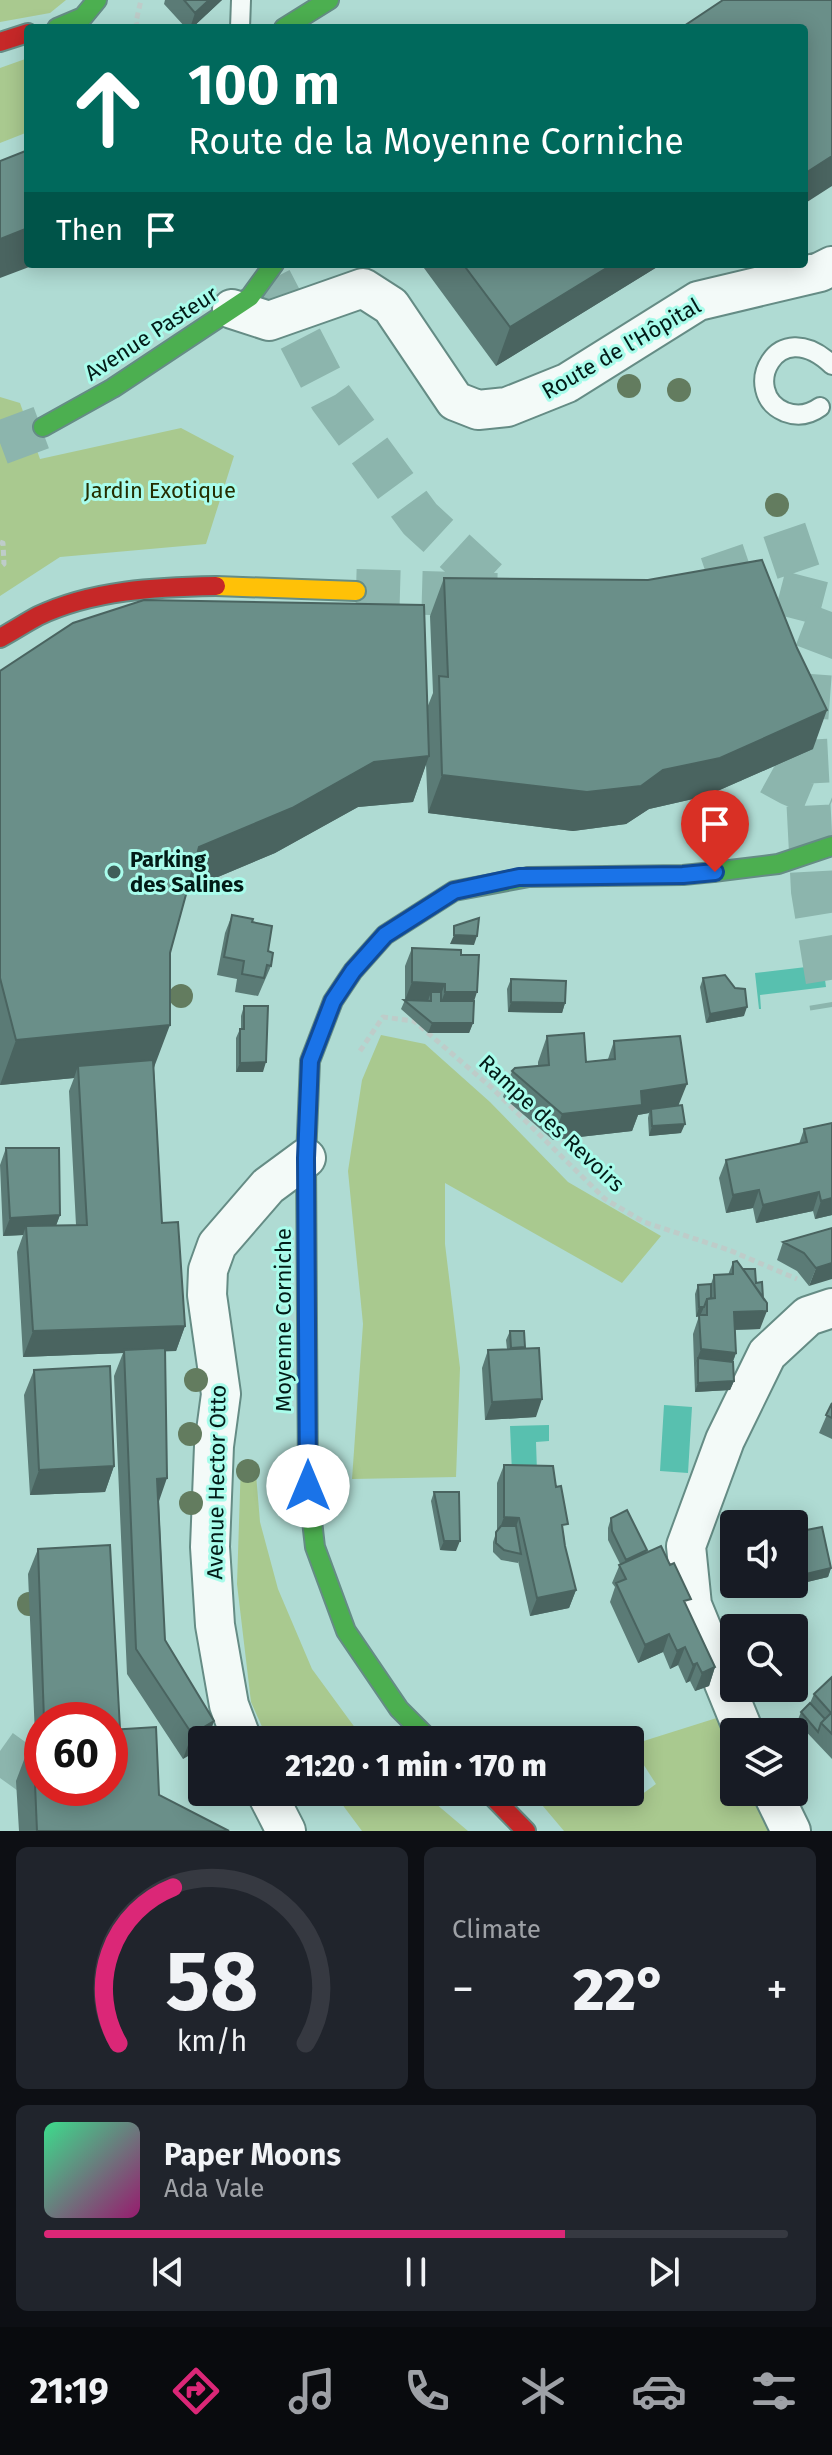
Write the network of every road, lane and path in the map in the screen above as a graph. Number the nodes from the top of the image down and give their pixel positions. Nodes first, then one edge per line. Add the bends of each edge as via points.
1 (97, 0) edge
2 (141, 0) edge
3 (241, 0) edge
4 (329, 0) edge
5 (342, 0) edge
6 (66, 24) edge
7 (137, 24) edge
8 (240, 24) edge
9 (290, 24) edge
10 (305, 24) edge
11 (24, 34) edge
12 (0, 42) edge
13 (832, 266) edge
14 (271, 268) edge
15 (232, 309) junction
16 (832, 365) edge
17 (820, 407) dead end
18 (43, 427) tunnel mouth
19 (0, 542) edge
20 (0, 567) edge
21 (356, 591) tunnel mouth
22 (0, 638) edge
23 (832, 846) edge
24 (359, 1053) dead end
25 (306, 1158) junction
26 (232, 1228) junction
27 (307, 1235) junction
28 (799, 1280) dead end
29 (832, 1308) edge
30 (738, 1718) edge
31 (237, 1726) edge
32 (416, 1726) edge
33 (273, 1806) edge
34 (502, 1806) edge
35 (779, 1806) edge
36 (286, 1831) edge
37 (526, 1831) edge
38 (791, 1831) edge

1 - 6 main road via 83,17
2 - 7 path
3 - 8 lane
4 - 9 main road
5 - 10 main road
11 - 12 main road
13 - 15 street, Route de l'Hôpital via 698,301 567,383 507,407 478,410 455,401 391,306 363,288 269,321
14 - 15 main road, Avenue Pasteur via 250,297
15 - 18 main road, Avenue Pasteur
16 - 17 lane via 809,348 798,347 777,354 765,373 768,397 780,410 799,415
19 - 20 path
21 - 22 main road via 167,586 118,590 21,623
23 - 25 main road, Moyenne Corniche via 778,864 699,874 519,877 454,891 385,935 333,1001 310,1061
24 - 28 path, Rampe des Revoirs via 383,1017 414,1021 492,1088 605,1199 644,1222
25 - 26 street, Avenue Hector Otto via 268,1186
25 - 27 main road, Moyenne Corniche
26 - 27 street via 257,1219 287,1220
26 - 31 street, Avenue Hector Otto via 217,1245 207,1295 221,1394 210,1547 215,1625
27 - 32 main road, Moyenne Corniche via 308,1486 315,1547 346,1631
29 - 30 street via 808,1316 767,1354 725,1440 686,1546 692,1605
33 - 36 street
34 - 37 main road
35 - 38 street

